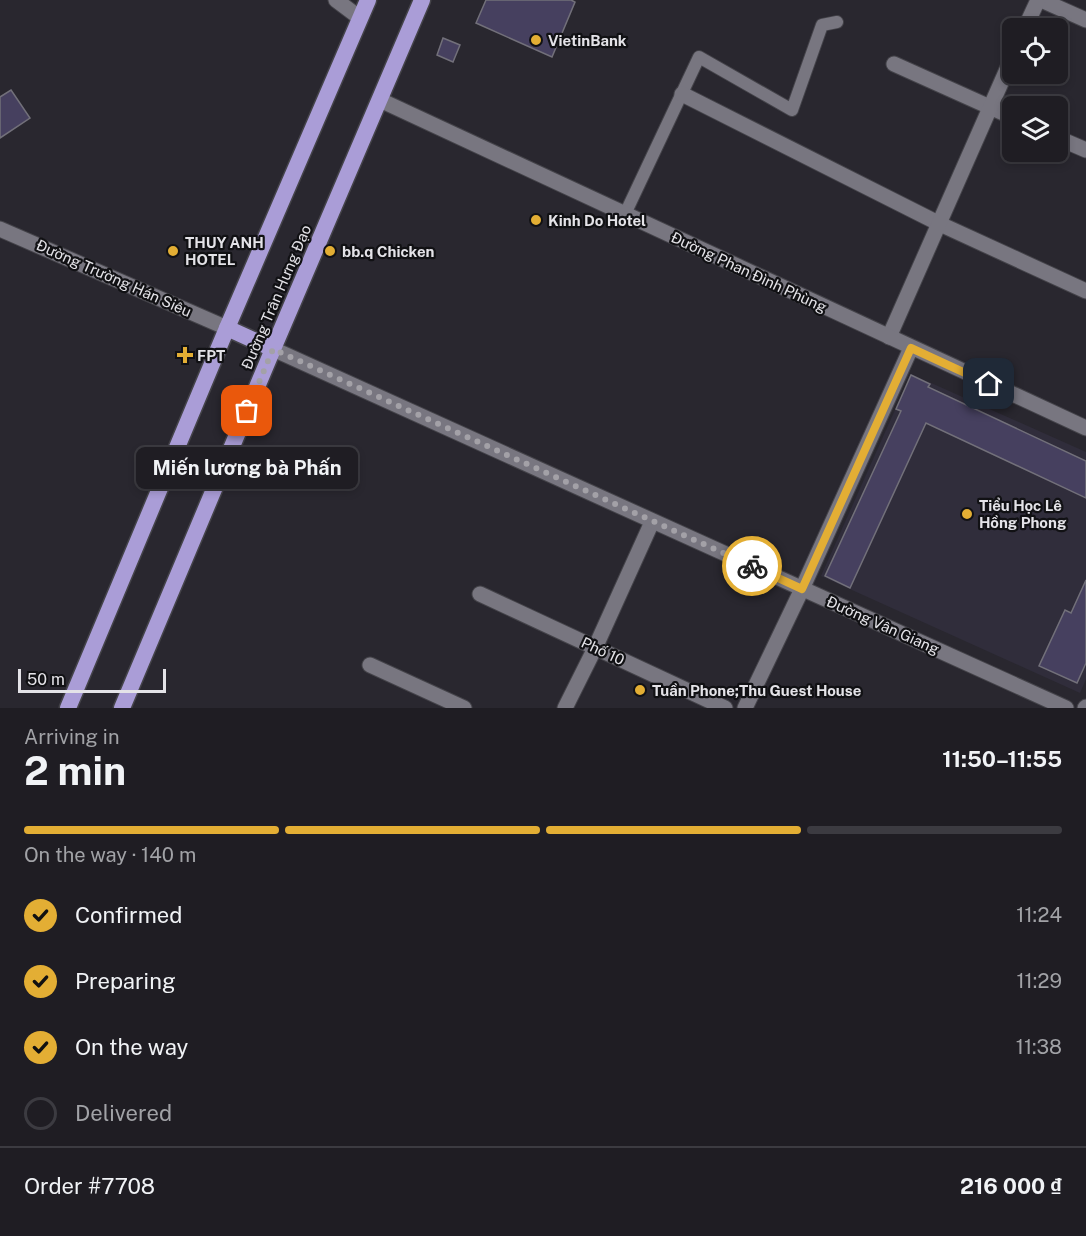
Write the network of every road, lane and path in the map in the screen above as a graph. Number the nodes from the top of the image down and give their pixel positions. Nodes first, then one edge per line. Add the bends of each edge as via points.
1 (336, 0) edge
2 (368, 0) edge
3 (422, 0) edge
4 (1040, 0) edge
5 (360, 18) junction
6 (1031, 18) edge
7 (1086, 20) edge
8 (837, 22) dead end
9 (894, 64) dead end
10 (1002, 82) edge
11 (682, 94) junction
12 (380, 100) junction
13 (991, 108) junction
14 (1002, 113) edge
15 (1068, 142) edge
16 (1086, 150) edge
17 (625, 214) junction
18 (940, 224) junction
19 (0, 229) edge
20 (1086, 291) edge
21 (227, 328) junction
22 (889, 337) junction
23 (911, 348) junction
24 (273, 349) junction
25 (1086, 428) edge
26 (652, 522) junction
27 (802, 589) junction
28 (480, 594) dead end
29 (596, 648) junction
30 (370, 665) dead end
31 (68, 708) edge
32 (122, 708) edge
33 (464, 708) edge
34 (565, 708) edge
35 (725, 708) edge
36 (745, 708) edge
37 (1066, 708) edge

1 - 5 street
2 - 5 highway
3 - 12 highway, Đường Trân Hưng Đạo
4 - 6 street
4 - 7 street
5 - 21 highway
8 - 11 lane via 822,25 792,110 699,57
9 - 13 street
10 - 13 street
11 - 17 lane
11 - 18 street
12 - 17 street, Đường Phan Đình Phùng
12 - 24 highway, Đường Trân Hưng Đạo
13 - 14 street
13 - 18 street
15 - 16 street
17 - 22 street, Đường Phan Đình Phùng
18 - 20 street
18 - 22 street
19 - 21 street, Đường Trường Hán Siêu
21 - 24 highway
21 - 31 highway
22 - 23 street, Đường Phan Đình Phùng
23 - 25 street, Đường Phan Đình Phùng
23 - 27 street
24 - 26 street, Đường Vân Giang
24 - 32 highway, Đường Trân Hưng Đạo
26 - 27 street, Đường Vân Giang
26 - 29 street
27 - 36 street
27 - 37 street, Đường Vân Giang
28 - 29 street, Phố 10
29 - 34 street
29 - 35 street, Phố 10
30 - 33 street

